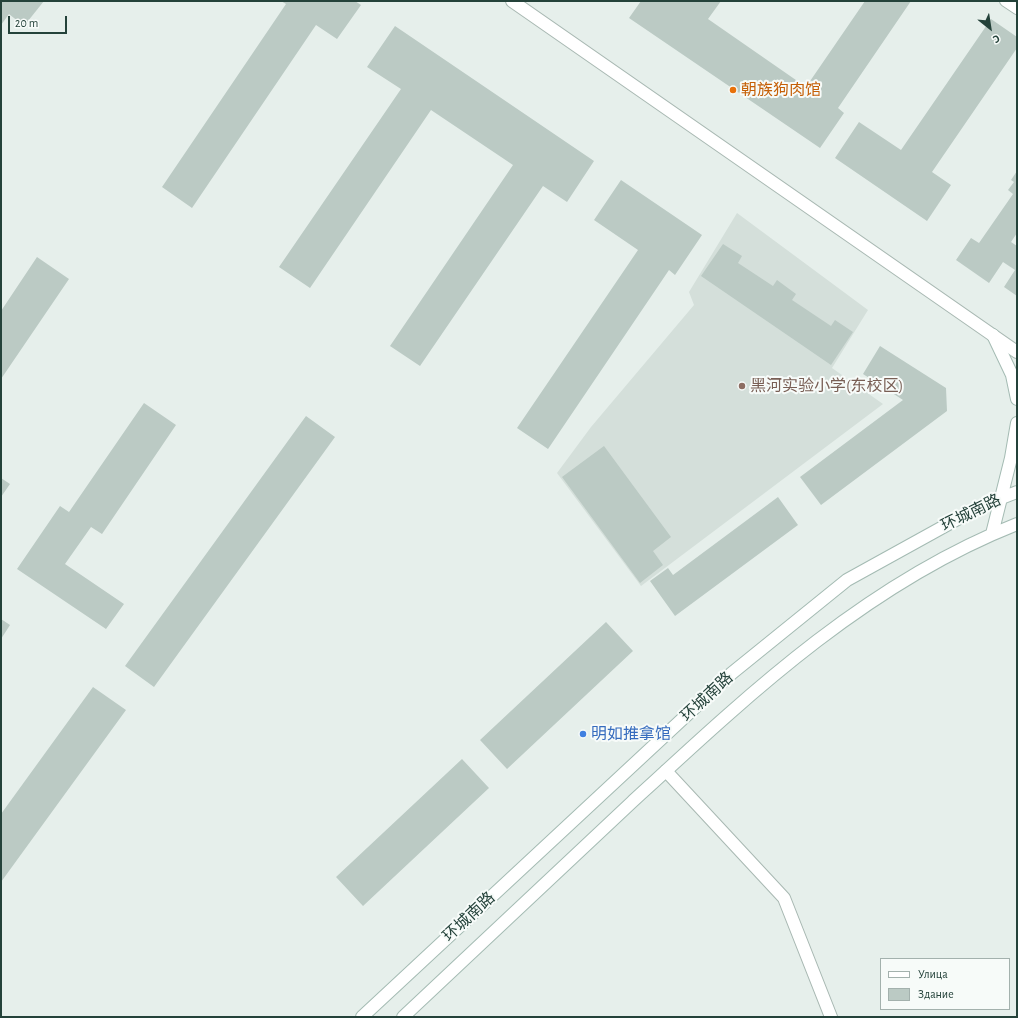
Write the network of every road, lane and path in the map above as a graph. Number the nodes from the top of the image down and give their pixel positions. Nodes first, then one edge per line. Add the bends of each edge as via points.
1 (512, 1) edge
2 (1005, 1) edge
3 (1017, 10) edge
4 (993, 335) junction
5 (1017, 352) edge
6 (1017, 399) edge
7 (1017, 423) edge
8 (1017, 492) edge
9 (1002, 497) junction
10 (1017, 524) edge
11 (992, 534) junction
12 (666, 771) junction
13 (362, 1017) edge
14 (403, 1017) edge
15 (831, 1017) edge

1 - 4 main road
2 - 3 lane
4 - 5 main road
4 - 6 main road via 1012,375
7 - 9 main road
8 - 9 main road, 环城南路
9 - 11 main road
9 - 13 main road, 环城南路 via 847,580 789,625 732,673
10 - 11 main road, 环城南路
11 - 12 main road, 环城南路 via 922,569 806,647
12 - 14 main road, 环城南路
12 - 15 main road via 784,898

